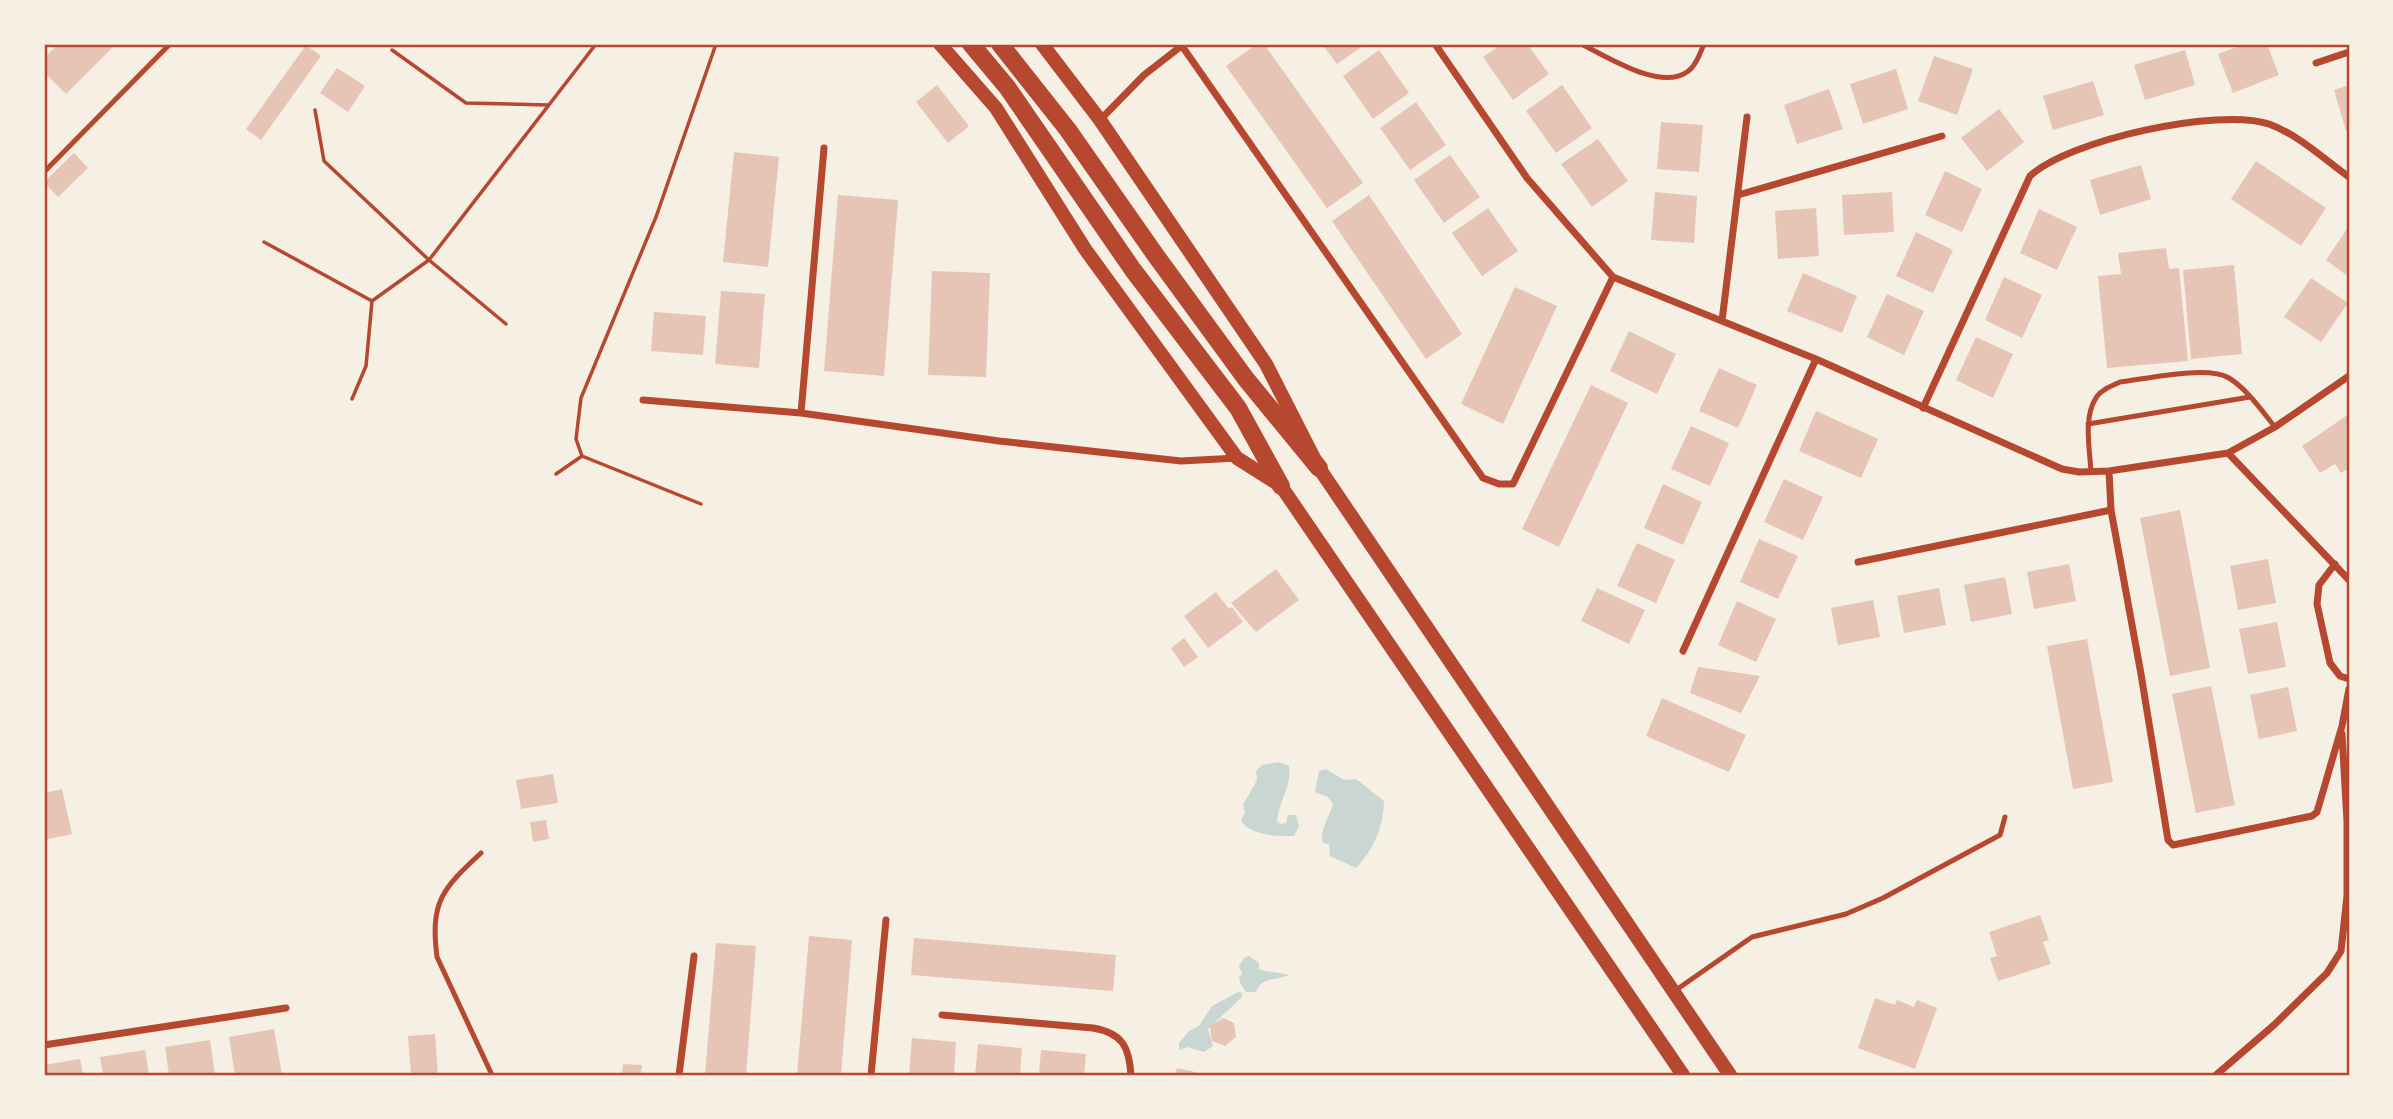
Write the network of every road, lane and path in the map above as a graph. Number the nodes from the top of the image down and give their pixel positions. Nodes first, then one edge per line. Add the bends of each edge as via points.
1 (170, 44) edge
2 (596, 44) edge
3 (716, 44) edge
4 (940, 44) edge
5 (971, 44) edge
6 (1000, 44) edge
7 (1042, 44) edge
8 (1182, 44) edge
9 (1435, 44) edge
10 (1581, 44) edge
11 (1703, 44) edge
12 (392, 50) dead end
13 (2349, 52) edge
14 (2316, 63) dead end
15 (548, 105) junction
16 (316, 110) dead end
17 (1747, 117) dead end
18 (1100, 120) junction
19 (1942, 136) dead end
20 (824, 148) dead end
21 (44, 172) edge
22 (2349, 177) edge
23 (1738, 195) junction
24 (264, 242) dead end
25 (429, 260) junction
26 (1613, 277) junction
27 (372, 301) junction
28 (1722, 321) junction
29 (506, 324) dead end
30 (1816, 359) junction
31 (2349, 376) edge
32 (2250, 397) junction
33 (352, 399) dead end
34 (643, 400) dead end
35 (1923, 408) junction
36 (801, 413) junction
37 (2088, 424) junction
38 (2275, 427) junction
39 (2228, 453) junction
40 (582, 456) junction
41 (1237, 458) junction
42 (1319, 468) junction
43 (2109, 471) junction
44 (2091, 472) junction
45 (555, 474) dead end
46 (1281, 486) junction
47 (701, 505) dead end
48 (2111, 510) junction
49 (1858, 562) dead end
50 (2335, 564) junction
51 (2349, 580) edge
52 (1683, 651) dead end
53 (2349, 679) edge
54 (2349, 688) edge
55 (2342, 726) junction
56 (2005, 817) dead end
57 (481, 853) dead end
58 (886, 920) dead end
59 (694, 956) dead end
60 (1673, 992) junction
61 (286, 1008) dead end
62 (942, 1015) dead end
63 (44, 1045) edge
64 (492, 1075) edge
65 (679, 1075) edge
66 (871, 1075) edge
67 (1131, 1075) edge
68 (1683, 1075) edge
69 (1730, 1075) edge
70 (2216, 1075) edge

1 - 21 lane
2 - 15 path
3 - 40 path via 656,217 581,398 576,439
4 - 41 main road via 996,108 1085,249
5 - 46 highway via 1007,87 1133,270 1238,408
6 - 42 highway via 1068,130 1246,379
7 - 18 main road
8 - 18 street
8 - 26 street via 1483,478 1513,484
9 - 26 street via 1527,178
10 - 11 lane via 1668,79 1688,71
12 - 15 path via 466,103
13 - 14 street
15 - 25 path
16 - 25 path via 324,161
17 - 23 street
18 - 42 main road via 1266,364
19 - 23 street
20 - 36 street
22 - 35 street via 2289,134 2267,124 2228,119 2145,130 2042,164 2030,176
23 - 28 street
24 - 27 path
25 - 27 path
25 - 29 path
26 - 28 street
27 - 33 path via 366,366
28 - 30 street
30 - 35 street
30 - 52 street
31 - 38 street
32 - 37 lane
32 - 37 lane via 2232,379 2207,371 2120,382 2096,397
32 - 38 lane
34 - 36 street
35 - 44 street via 2062,469
36 - 41 street via 1181,461
37 - 44 lane
38 - 39 street
39 - 43 street
39 - 50 street
40 - 45 path
40 - 47 path
41 - 46 main road
42 - 60 main road
43 - 44 street
43 - 48 street
46 - 68 main road
48 - 49 street
48 - 55 street via 2170,844 2312,816 2320,805
50 - 51 street
50 - 53 street via 2319,585 2317,604 2330,663 2340,676
54 - 55 street
55 - 70 street via 2347,896 2341,951 2327,973
56 - 60 lane via 2000,835 1883,898 1846,914 1752,937
57 - 64 lane via 452,879 440,901 435,941 437,957
58 - 66 street
59 - 65 street
60 - 69 main road
61 - 63 street
62 - 67 street via 1112,1031 1128,1055

